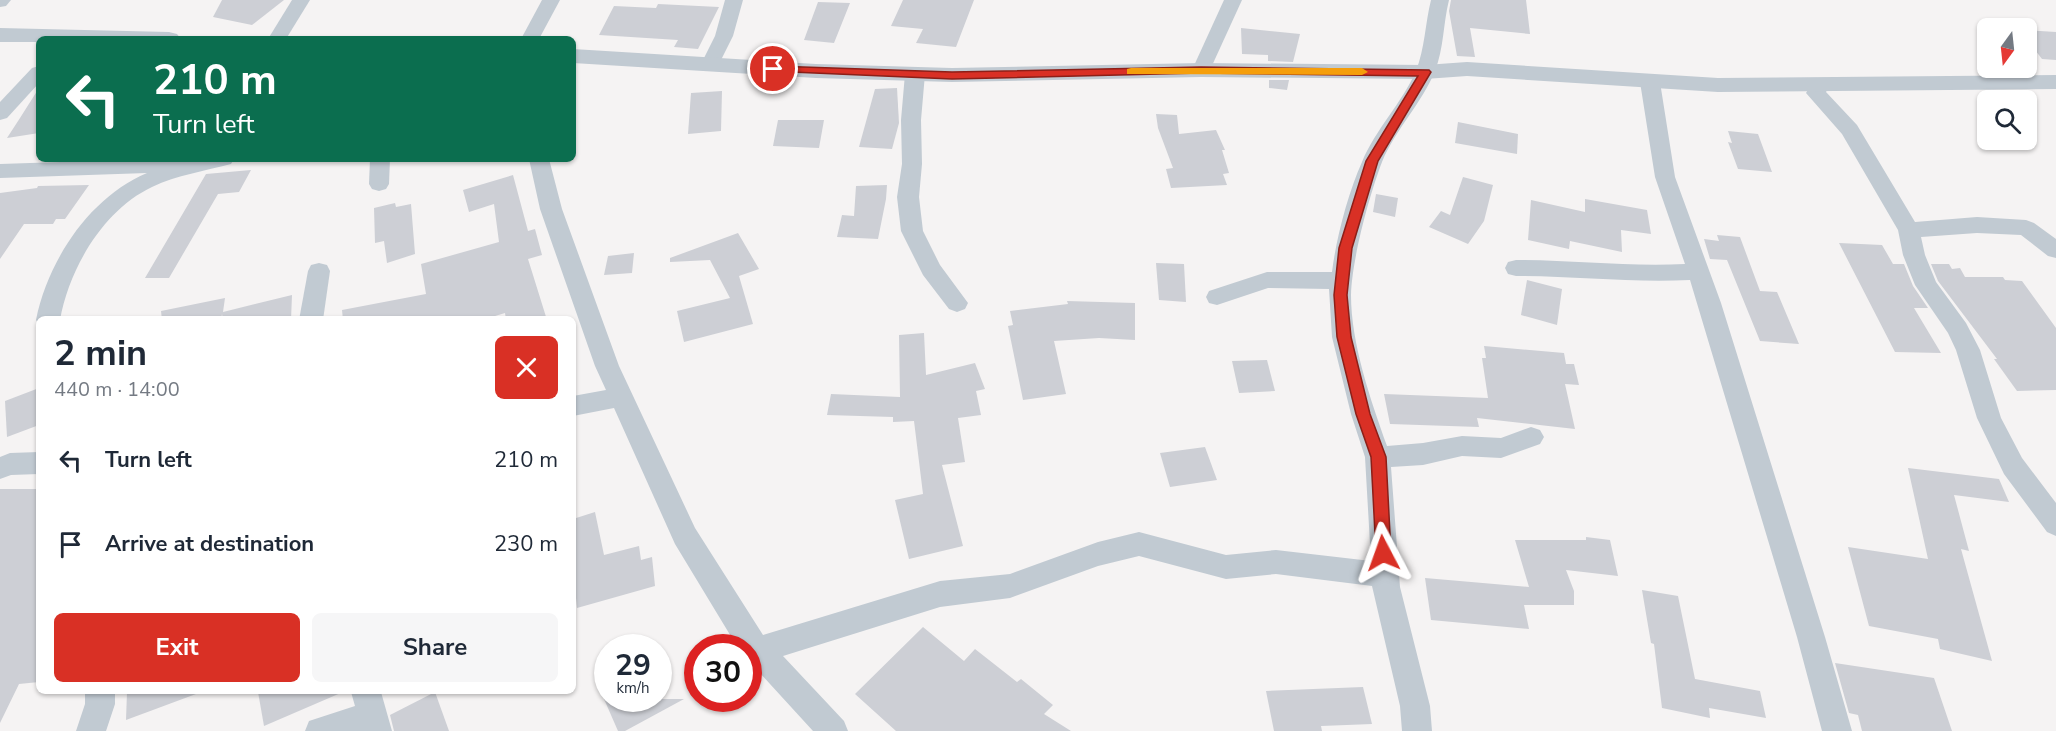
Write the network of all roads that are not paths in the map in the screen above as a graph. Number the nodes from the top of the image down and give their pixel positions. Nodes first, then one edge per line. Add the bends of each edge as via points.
1 (301, 0) edge
2 (551, 0) edge
3 (734, 0) edge
4 (1233, 0) edge
5 (1440, 0) edge
6 (0, 35) edge
7 (36, 36) edge
8 (279, 36) edge
9 (532, 36) edge
10 (576, 56) edge
11 (709, 66) junction
12 (1201, 70) junction
13 (1425, 72) junction
14 (915, 74) junction
15 (36, 75) edge
16 (1650, 82) junction
17 (2056, 82) edge
18 (1820, 85) junction
19 (0, 114) edge
20 (210, 162) edge
21 (380, 162) edge
22 (539, 162) edge
23 (196, 165) junction
24 (0, 171) edge
25 (379, 184) dead end
26 (1909, 230) junction
27 (2056, 250) edge
28 (1516, 268) dead end
29 (319, 271) dead end
30 (1699, 271) junction
31 (1342, 279) junction
32 (1217, 297) dead end
33 (957, 303) dead end
34 (49, 316) edge
35 (312, 316) edge
36 (621, 397) junction
37 (576, 405) edge
38 (1531, 437) dead end
39 (1378, 457) junction
40 (36, 463) edge
41 (0, 468) edge
42 (2056, 524) edge
43 (1385, 576) junction
44 (744, 634) edge
45 (762, 649) edge
46 (762, 654) edge
47 (100, 694) edge
48 (372, 713) edge
49 (92, 731) edge
50 (320, 731) edge
51 (832, 731) edge
52 (1417, 731) edge
53 (1837, 731) edge

1 - 8 street
2 - 9 street
3 - 11 street via 724,36
4 - 12 street
5 - 13 street via 1436,38
6 - 7 street
10 - 11 street
11 - 14 street
12 - 13 street
12 - 14 street
13 - 16 street via 1467,69
13 - 31 street via 1372,161 1346,248
14 - 33 street via 908,197 912,231 931,268
15 - 19 street
16 - 18 street
16 - 30 street via 1665,177
17 - 18 street
18 - 26 street via 1816,93 1850,130
20 - 23 street
21 - 25 street
22 - 36 street via 551,209
23 - 24 street
23 - 34 street via 134,187 111,205 62,272
26 - 27 street via 1977,225 2026,228
26 - 42 street via 1926,285 1958,329 1989,418 2013,466
28 - 30 street via 1645,274
29 - 35 street
30 - 53 street
31 - 32 street via 1267,280
31 - 39 street via 1344,337
36 - 37 street
36 - 44 street via 685,536
38 - 39 street via 1500,448 1462,446
39 - 43 street
40 - 41 street
43 - 45 street via 1276,562 1227,567 1139,544 1098,554 1010,586 940,594
43 - 52 street via 1415,706
46 - 51 street
47 - 49 street
48 - 50 street

